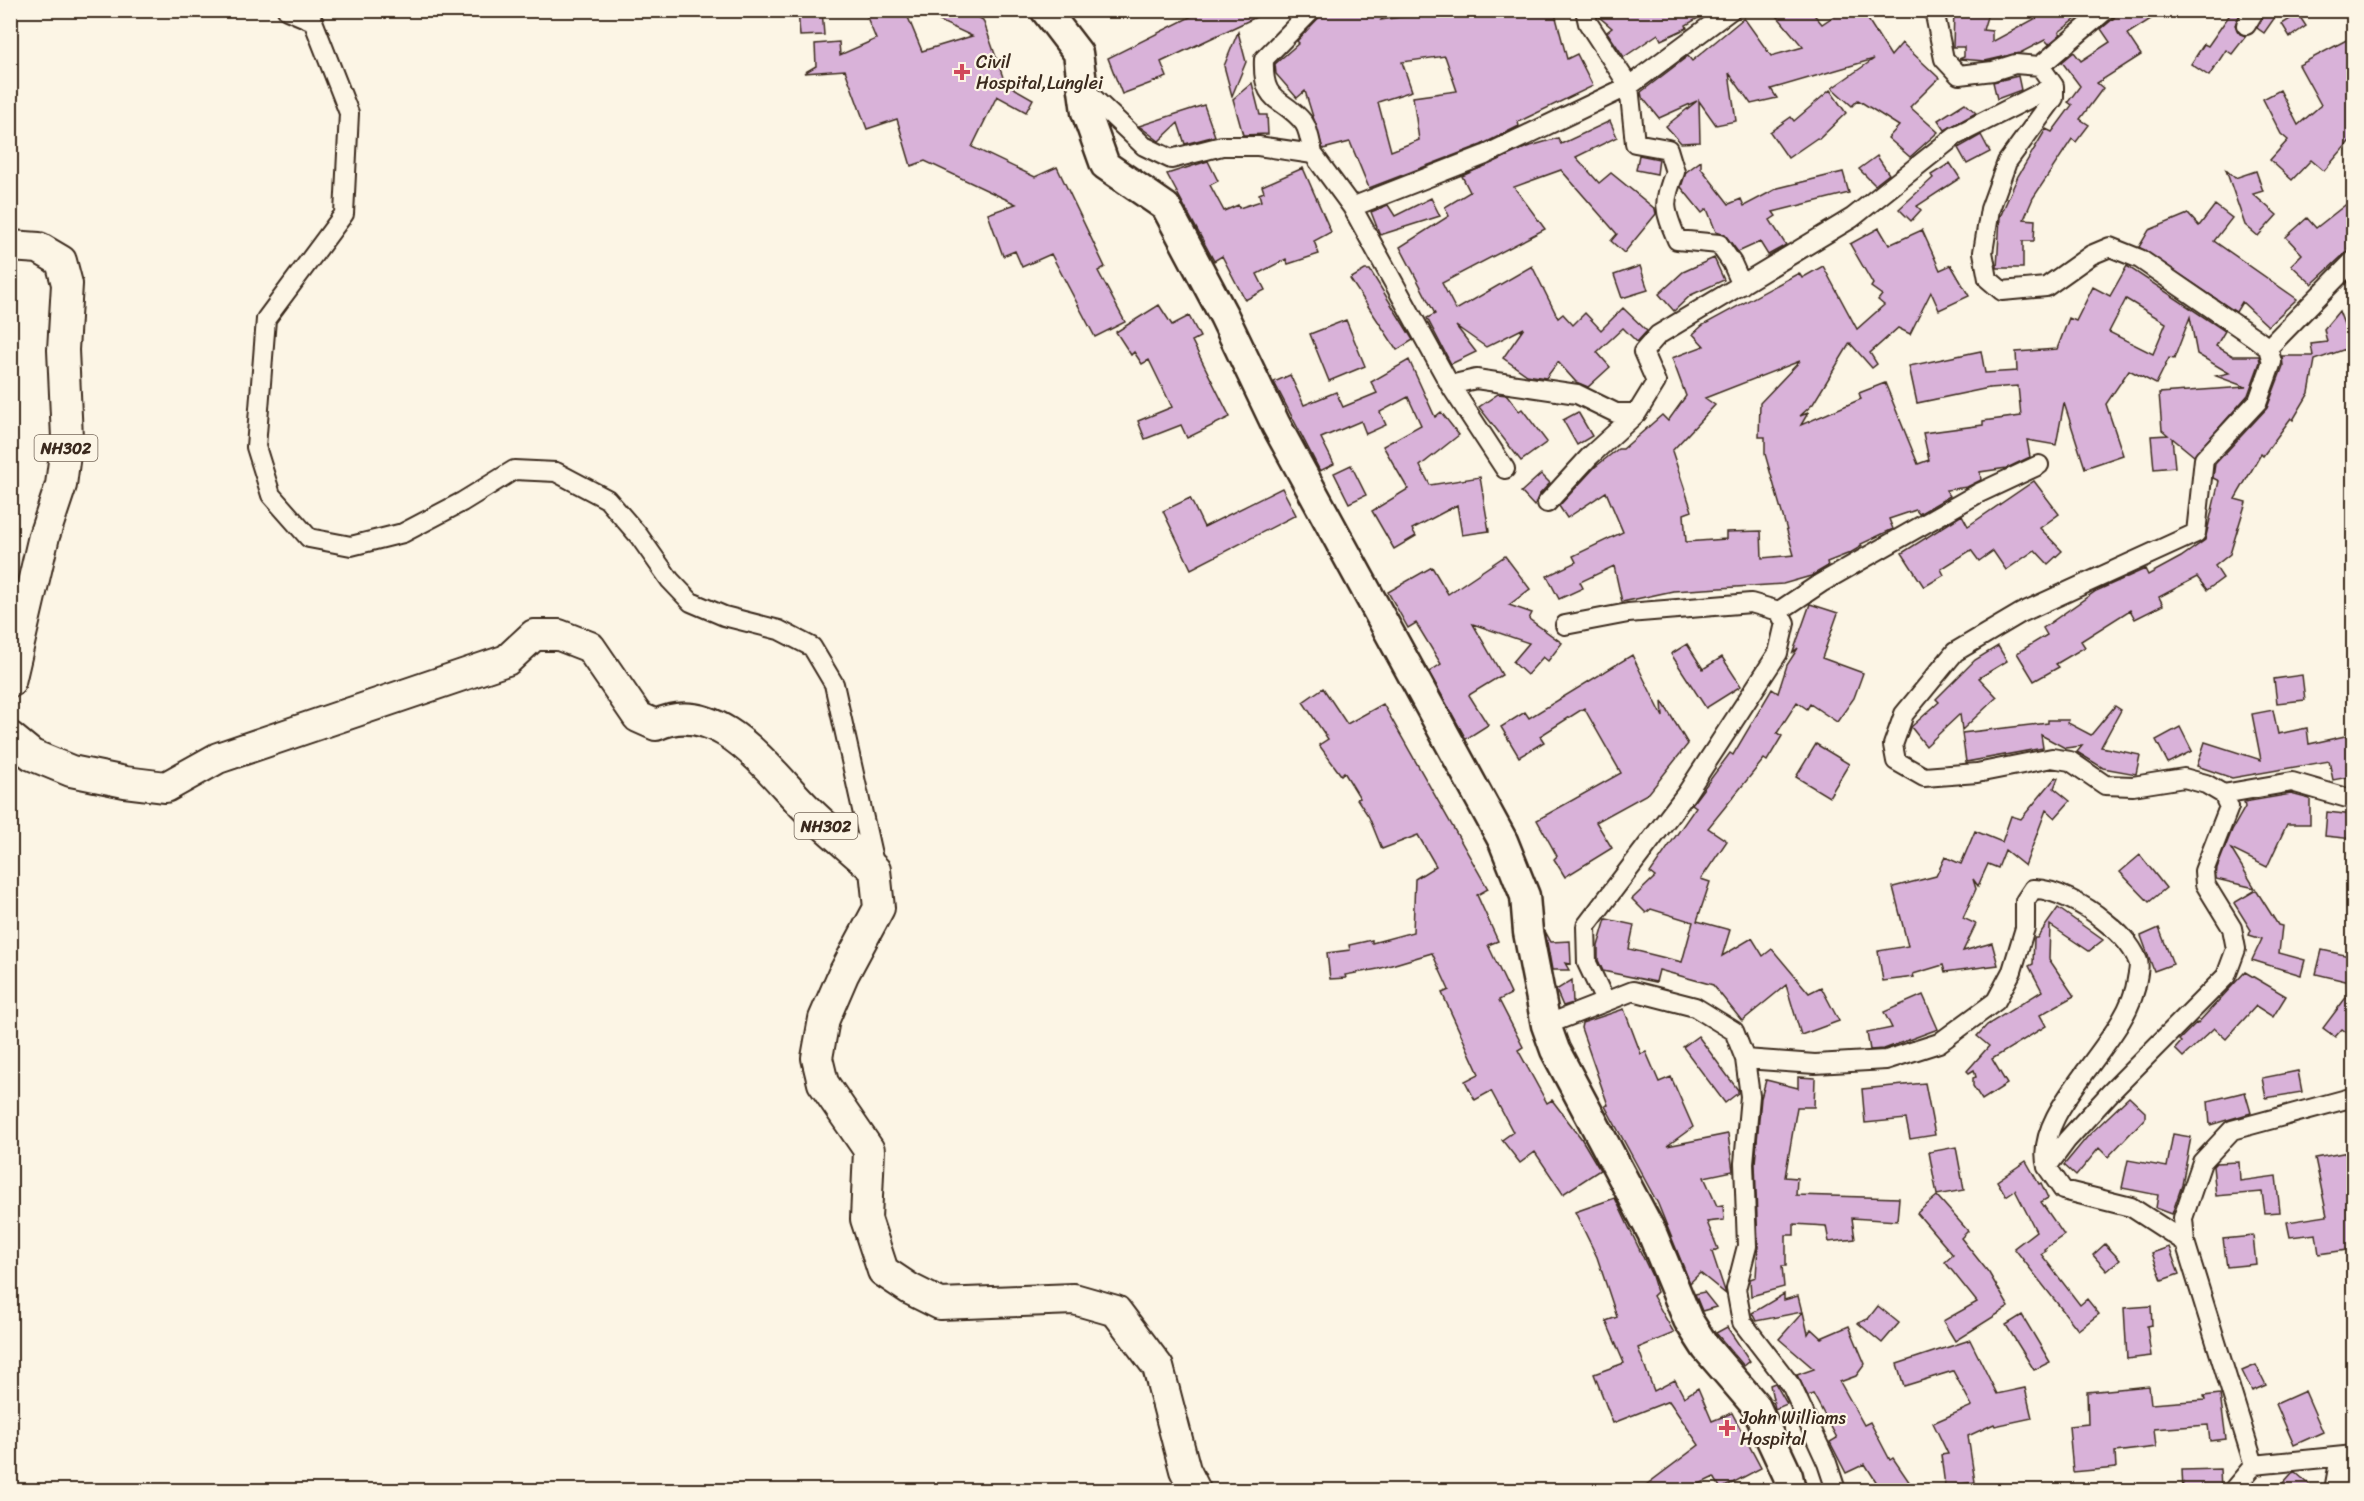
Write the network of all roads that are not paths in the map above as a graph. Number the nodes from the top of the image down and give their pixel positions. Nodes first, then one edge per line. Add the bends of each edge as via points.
1 (287, 10) edge
2 (1045, 10) edge
3 (1312, 10) edge
4 (1585, 10) edge
5 (1731, 10) edge
6 (1934, 10) edge
7 (2106, 10) edge
8 (2040, 66) junction
9 (1629, 86) junction
10 (2054, 86) junction
11 (1081, 87) junction
12 (1313, 154) junction
13 (1352, 207) junction
14 (10, 246) edge
15 (2354, 260) edge
16 (1742, 285) junction
17 (2268, 348) junction
18 (1450, 386) junction
19 (1637, 414) junction
20 (2039, 465) dead end
21 (1505, 469) dead end
22 (1547, 503) dead end
23 (1779, 611) junction
24 (1565, 626) dead end
25 (10, 682) edge
26 (10, 737) edge
27 (2223, 794) junction
28 (2354, 800) edge
29 (875, 870) junction
30 (1605, 1001) junction
31 (1546, 1025) junction
32 (1745, 1059) junction
33 (2354, 1097) edge
34 (2047, 1167) junction
35 (2185, 1242) junction
36 (2347, 1456) edge
37 (2254, 1465) junction
38 (1195, 1491) edge
39 (1791, 1491) edge
40 (1836, 1491) edge
41 (2233, 1491) edge
42 (2334, 1491) edge

1 - 29 street via 313,21 349,113 344,214 266,319 256,447 272,495 309,538 351,546 403,533 514,470 556,472 607,499 691,602 724,616 778,630 812,647 834,684
2 - 11 main road via 1077,53
3 - 12 street via 1264,59 1263,78 1274,98 1305,123
4 - 9 street via 1588,23
5 - 9 street
6 - 8 street via 1944,58 1959,75 2016,64
7 - 8 street
8 - 10 street
9 - 13 street via 1485,155
9 - 16 street via 1635,143 1668,150 1675,172 1665,195 1667,215 1677,240 1719,244
10 - 16 street via 1955,136 1852,218
10 - 17 street via 2054,98 2007,162 1990,209 1983,252 1988,279 2002,291 2046,286 2091,255 2110,247 2140,259
11 - 12 street via 1144,146 1171,159 1222,146 1258,146
11 - 31 main road via 1105,165 1166,207 1276,425 1503,842 1525,896
12 - 13 street
13 - 18 street
14 - 25 highway, NH302 via 39,248 60,261 64,273 67,438 61,485 44,536
15 - 17 street
16 - 19 street via 1658,335 1643,352 1656,382
17 - 27 street via 2272,362 2258,401 2204,459 2196,533 2021,614 1954,652 1904,714 1893,745 1896,762 1924,777 1977,773 2052,758 2070,761 2104,785 2133,786 2184,778
18 - 19 street via 1476,379 1577,394 1616,413
18 - 21 street
19 - 22 street via 1590,456
20 - 23 street via 1977,494
23 - 24 street via 1751,603 1628,613
23 - 30 street via 1785,623 1778,653 1686,794 1586,926 1587,963
26 - 29 highway, NH302 via 32,755 71,771 166,787 218,758 507,660 534,635 559,635 590,646 638,717 656,725 666,720 699,718 741,741 806,808
27 - 28 street via 2292,782
27 - 34 street via 2229,807 2204,871 2205,884 2232,927 2236,949 2226,976 2104,1100
29 - 38 highway via 879,908 824,1019 817,1058 823,1083 869,1150 866,1219 883,1270 940,1304 1074,1299 1116,1311 1158,1367 1185,1470
30 - 31 street
30 - 32 street via 1633,991 1695,1007 1734,1031
31 - 39 main road via 1555,1050 1652,1233 1688,1320 1706,1348 1755,1405 1788,1476
32 - 34 street via 1815,1064 1886,1060 1939,1043 1996,1002 2012,971 2025,928 2025,901 2033,889 2043,889 2096,914 2124,938 2139,963 2136,992 2121,1023 2046,1137 2043,1153
32 - 40 street via 1750,1096 1744,1163 1747,1246 1736,1289 1742,1322 1791,1387
33 - 35 street via 2232,1130 2202,1162 2183,1218
34 - 35 street via 2063,1190 2131,1207
35 - 37 street
36 - 37 street
36 - 42 street
37 - 41 street

